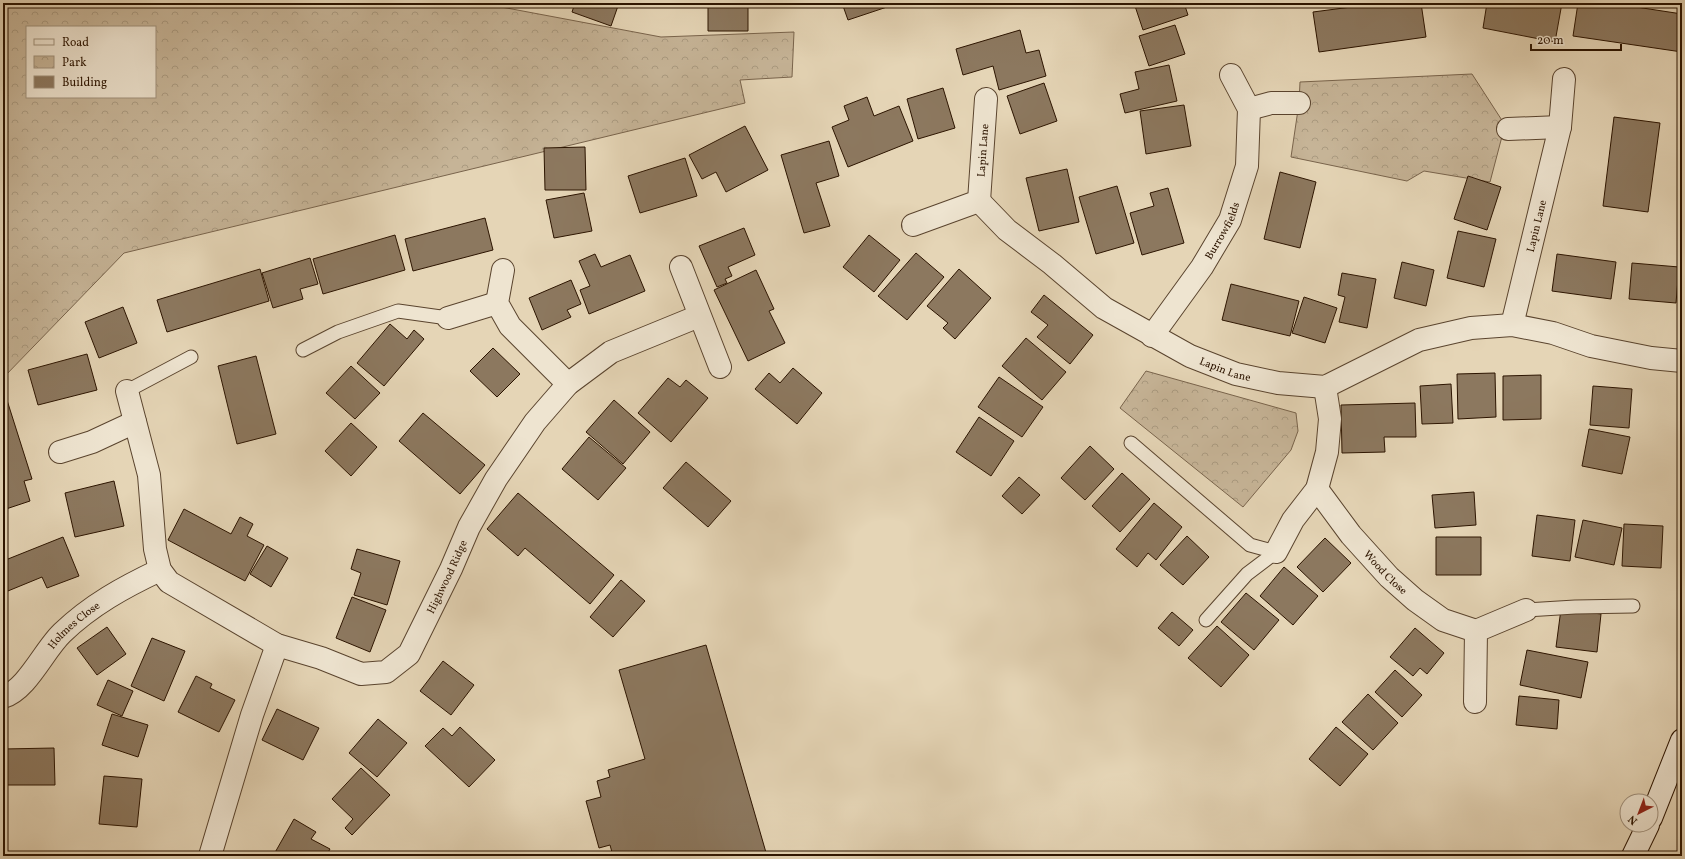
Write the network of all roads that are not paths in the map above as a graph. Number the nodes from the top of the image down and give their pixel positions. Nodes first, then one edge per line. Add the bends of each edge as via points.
1 (1231, 75) dead end
2 (1564, 79) dead end
3 (986, 99) dead end
4 (1299, 103) dead end
5 (1249, 109) junction
6 (1560, 127) junction
7 (1508, 129) dead end
8 (979, 201) junction
9 (913, 225) dead end
10 (680, 267) dead end
11 (503, 270) dead end
12 (497, 304) junction
13 (699, 316) junction
14 (448, 318) joint
15 (1512, 325) junction
16 (1152, 336) junction
17 (303, 350) dead end
18 (191, 357) dead end
19 (1682, 361) edge
20 (720, 367) dead end
21 (568, 384) junction
22 (1325, 386) junction
23 (127, 391) joint
24 (135, 422) junction
25 (1131, 443) dead end
26 (60, 452) dead end
27 (1317, 489) junction
28 (1276, 552) junction
29 (160, 570) junction
30 (1633, 606) dead end
31 (1526, 610) joint
32 (1206, 620) dead end
33 (1476, 630) junction
34 (277, 645) junction
35 (3, 697) edge
36 (1475, 702) dead end
37 (1682, 740) edge
38 (1659, 798) edge
39 (1644, 833) edge
40 (210, 856) edge
41 (1633, 856) edge

1 - 5 street, Burrowfields
2 - 6 street, Lapin Lane
3 - 8 street, Lapin Lane
4 - 5 street via 1271,103
5 - 16 street, Burrowfields via 1247,166 1230,220 1202,267
6 - 7 street
6 - 15 street, Lapin Lane
8 - 9 street
8 - 16 street, Lapin Lane via 1007,230 1104,308
10 - 13 street
11 - 12 street
12 - 14 street
12 - 21 street via 510,326
13 - 20 street
13 - 21 street, Highwood Ridge via 611,352
14 - 17 lane via 398,311 338,332
15 - 19 street, Lapin Lane via 1553,333 1591,346 1651,358
15 - 22 street, Lapin Lane via 1471,328 1419,340
16 - 22 street, Lapin Lane via 1190,356 1236,374 1278,384
18 - 23 lane, Highwood Ridge
21 - 34 street, Highwood Ridge via 534,422 496,479 468,527 451,569 408,654 386,672 361,674 321,658
22 - 27 street via 1330,419 1327,452
23 - 24 street, Highwood Ridge
24 - 26 street via 92,442
24 - 29 street, Highwood Ridge via 149,475 155,549
25 - 28 lane via 1250,545
27 - 28 street via 1293,520
27 - 33 street, Wood Close via 1351,535 1389,577 1443,620
28 - 32 lane via 1247,574
29 - 34 street, Highwood Ridge via 169,582
29 - 35 street, Holmes Close via 95,605 61,634 22,684
30 - 31 lane
31 - 33 street
33 - 36 street
34 - 40 street via 252,715
37 - 38 street
39 - 41 street

